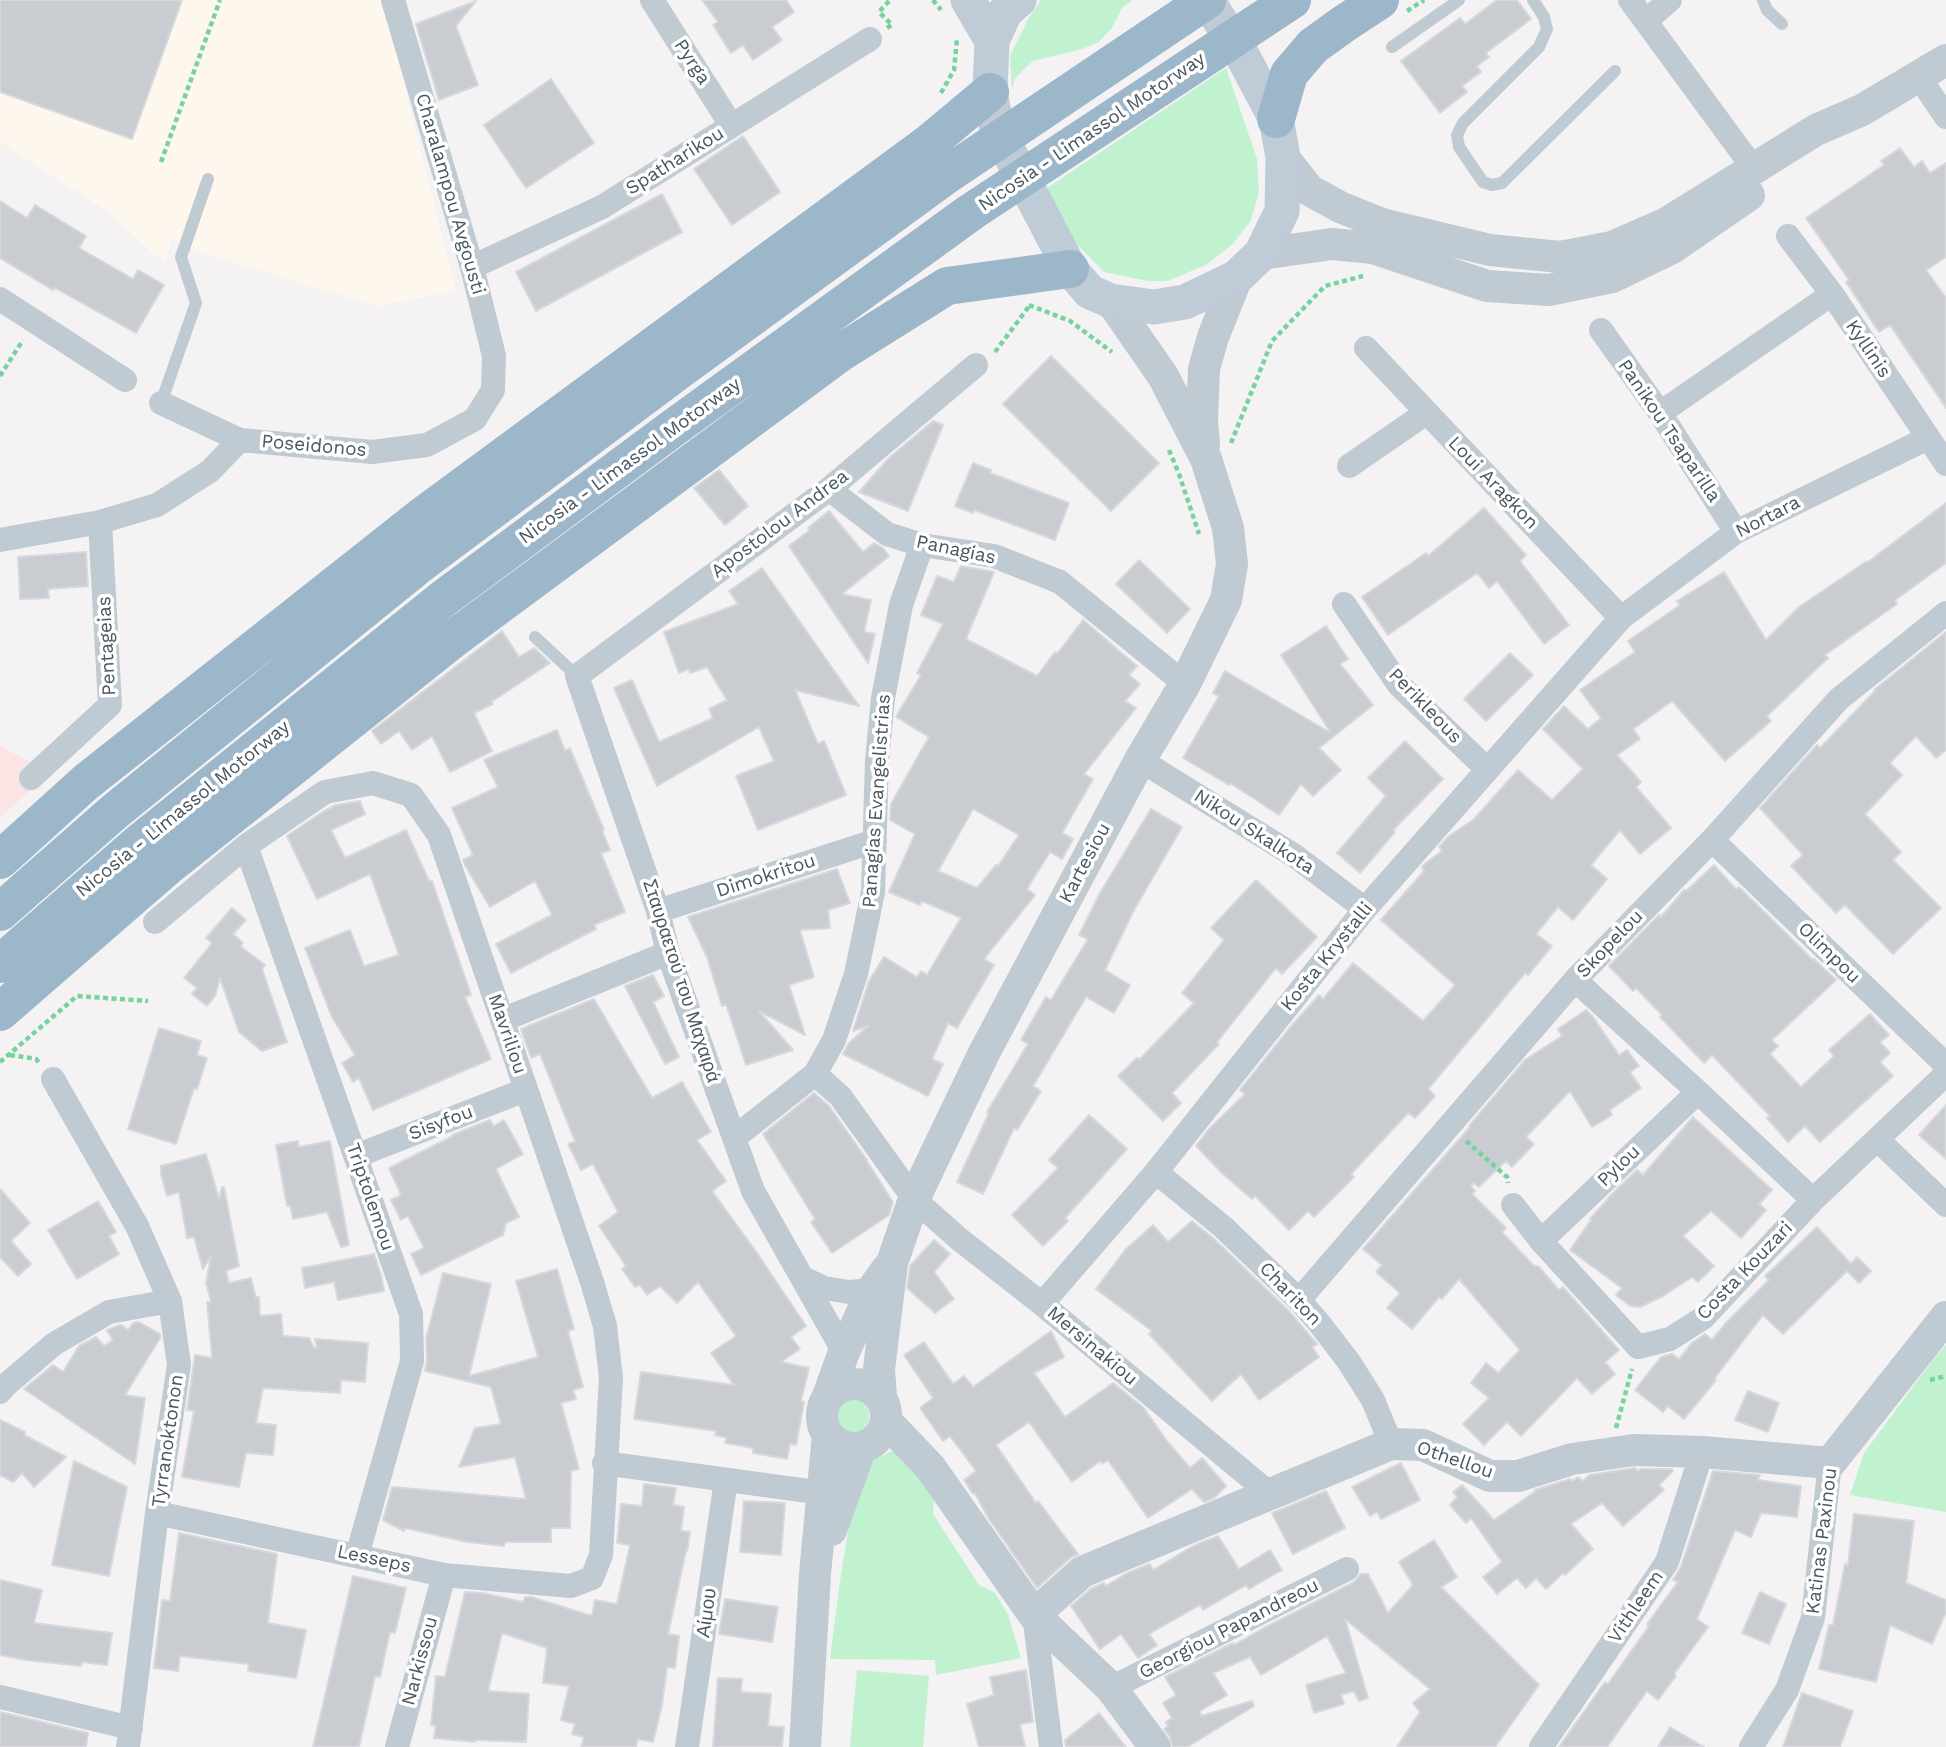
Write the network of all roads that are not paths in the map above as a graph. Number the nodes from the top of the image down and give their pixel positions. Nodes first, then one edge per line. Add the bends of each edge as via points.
1 (393, 0) edge
2 (652, 0) edge
3 (1019, 0) edge
4 (1207, 0) edge
5 (1292, 0) edge
6 (1380, 0) edge
7 (1460, 0) edge
8 (1533, 0) edge
9 (1630, 0) edge
10 (1670, 0) edge
11 (1763, 0) edge
12 (955, 14) edge
13 (1646, 21) junction
14 (1782, 24) dead end
15 (870, 39) dead end
16 (992, 41) junction
17 (1392, 47) dead end
18 (1946, 60) edge
19 (1615, 71) dead end
20 (1919, 77) junction
21 (990, 92) junction
22 (1862, 110) junction
23 (1946, 117) edge
24 (1276, 119) junction
25 (732, 125) junction
26 (1283, 157) junction
27 (1754, 169) junction
28 (208, 179) dead end
29 (1788, 236) dead end
30 (1249, 266) junction
31 (472, 267) junction
32 (1070, 269) junction
33 (1832, 294) junction
34 (0, 299) edge
35 (1111, 301) junction
36 (1601, 330) dead end
37 (1366, 348) dead end
38 (976, 365) road end
39 (125, 380) dead end
40 (493, 390) joint
41 (161, 403) joint
42 (1426, 413) junction
43 (1660, 413) junction
44 (1928, 438) junction
45 (240, 440) junction
46 (1946, 464) edge
47 (1197, 466) junction
48 (1349, 466) dead end
49 (829, 489) junction
50 (100, 522) junction
51 (1736, 533) junction
52 (0, 540) edge
53 (922, 545) junction
54 (1344, 604) dead end
55 (1946, 613) edge
56 (1621, 618) junction
57 (535, 637) dead end
58 (577, 676) junction
59 (1185, 684) junction
60 (1140, 760) junction
61 (1487, 769) junction
62 (31, 778) dead end
63 (1712, 840) junction
64 (875, 841) junction
65 (246, 846) junction
66 (0, 860) edge
67 (1365, 909) junction
68 (658, 911) junction
69 (0, 912) edge
70 (155, 922) dead end
71 (668, 953) junction
72 (0, 964) edge
73 (1575, 980) junction
74 (0, 1012) edge
75 (502, 1020) junction
76 (1946, 1065) edge
77 (815, 1074) junction
78 (1946, 1074) edge
79 (53, 1079) road end
80 (525, 1090) junction
81 (1698, 1092) junction
82 (734, 1138) junction
83 (1878, 1140) junction
84 (356, 1156) junction
85 (1156, 1171) junction
86 (914, 1199) junction
87 (1813, 1200) junction
88 (1513, 1205) road end
89 (1946, 1205) edge
90 (1541, 1241) junction
91 (892, 1263) junction
92 (803, 1278) junction
93 (872, 1290) junction
94 (1299, 1300) junction
95 (170, 1301) junction
96 (1042, 1304) junction
97 (1946, 1317) edge
98 (844, 1352) junction
99 (0, 1392) edge
100 (827, 1399) junction
101 (883, 1409) junction
102 (828, 1435) junction
103 (1391, 1444) junction
104 (862, 1447) junction
105 (1702, 1452) junction
106 (604, 1463) junction
107 (1830, 1463) junction
108 (726, 1480) junction
109 (824, 1493) junction
110 (1269, 1493) junction
111 (157, 1513) junction
112 (357, 1556) junction
113 (1347, 1569) dead end
114 (815, 1574) junction
115 (444, 1575) junction
116 (592, 1578) joint
117 (1034, 1615) junction
118 (1111, 1688) junction
119 (0, 1697) edge
120 (130, 1737) edge
121 (397, 1747) edge
122 (687, 1747) edge
123 (806, 1747) edge
124 (1051, 1747) edge
125 (1155, 1747) edge
126 (1541, 1747) edge
127 (1751, 1747) edge

1 - 31 street, Charalampou Avgousti
2 - 25 street, Pyrga
3 - 16 main road via 1005,12
4 - 24 main road
4 - 69 highway, Nicosia - Limassol Motorway via 948,174 420,564 114,812
5 - 72 highway, Nicosia - Limassol Motorway via 971,212 433,607 139,842
6 - 24 highway via 1313,46 1289,74
7 - 17 lane
8 - 19 lane via 1547,29 1539,47 1463,123 1457,135 1459,147 1483,182 1492,186 1502,183
9 - 13 street
10 - 13 street
11 - 14 lane
12 - 16 main road
13 - 27 street
15 - 25 street, Spatharikou
16 - 21 main road
18 - 20 street
20 - 22 street
20 - 23 street
21 - 32 main road via 998,129
21 - 66 highway via 918,151 425,514 86,782
22 - 27 street via 1816,130
22 - 30 street via 1826,142 1672,248 1612,277 1549,290 1487,286 1373,248 1332,244
24 - 26 main road
25 - 31 street, Spatharikou via 602,207
26 - 27 street via 1309,190 1382,224 1490,250 1560,257 1612,247 1665,224
26 - 30 main road via 1282,211
28 - 41 lane via 181,257 196,303
29 - 33 street, Kyllinis
30 - 35 main road via 1185,302 1154,307
30 - 47 street, Kartesiou via 1213,337 1204,369
31 - 40 street, Charalampou Avgousti via 494,356
32 - 35 main road via 1090,292
32 - 74 highway via 947,286 840,353 456,637 167,867
33 - 43 street
33 - 44 street, Kyllinis
34 - 39 street
35 - 47 street, Kartesiou via 1163,376
36 - 43 street, Panikou Tsaparilla
37 - 42 street, Loui Aragkon
38 - 49 street, Apostolou Andrea
40 - 45 street, Poseidonos via 475,419 427,445 372,452
41 - 45 street, Poseidonos
42 - 48 street
42 - 56 street, Loui Aragkon
43 - 51 street, Panikou Tsaparilla
44 - 46 street, Kyllinis
44 - 51 street, Nortara
45 - 50 street via 210,471 157,505
47 - 59 street, Kartesiou via 1228,528 1232,564 1226,600
49 - 53 street, Panagias via 887,534
49 - 58 street, Apostolou Andrea
50 - 52 street
50 - 62 street, Pentageias via 110,705
51 - 56 street, Nortara
53 - 59 street, Panagias via 994,556 1060,582
53 - 64 street, Panagias Evangelistrias via 901,606 883,698
54 - 61 street, Perikleous via 1399,685
55 - 63 street, Skopelou via 1839,699
56 - 61 street, Kosta Krystalli
57 - 58 lane
58 - 68 street, Σταυραετού του Μαχαιρά
59 - 60 street, Kartesiou
60 - 67 street, Nikou Skalkota via 1295,856
60 - 86 street, Kartesiou via 984,1053
61 - 67 street, Kosta Krystalli
63 - 73 street, Skopelou
63 - 76 street, Olimpou
64 - 68 street, Dimokritou
64 - 77 street, Panagias Evangelistrias via 873,892 856,974 834,1041
65 - 70 street, Mavriliou
65 - 75 street, Mavriliou via 325,792 373,783 411,795 439,835
65 - 84 street, Triptolemou
67 - 85 street, Kosta Krystalli
68 - 71 street, Σταυραετού του Μαχαιρά
71 - 75 street
71 - 82 street, Σταυραετού του Μαχαιρά
73 - 81 street
73 - 94 street, Skopelou
75 - 80 street, Mavriliou
77 - 82 street, Panagias Evangelistrias
77 - 86 street, Mersinakiou via 840,1096
78 - 83 street, Costa Kouzari
79 - 95 street, Tyrranoktonon via 137,1226
80 - 84 street, Sisyfou
80 - 106 street, Mavriliou via 605,1326 611,1378
81 - 87 street
81 - 90 street, Pylou
82 - 92 street, Σταυραετού του Μαχαιρά via 753,1191
83 - 87 street, Costa Kouzari
83 - 89 street
84 - 112 street, Triptolemou via 411,1314 412,1361
85 - 94 street, Chariton
85 - 96 street, Kosta Krystalli
86 - 91 street, Kartesiou
86 - 96 street, Mersinakiou
87 - 90 street, Costa Kouzari via 1703,1318 1670,1339 1638,1348
88 - 90 street
91 - 93 street, Kartesiou
91 - 101 street, Kartesiou via 879,1369
92 - 93 street via 824,1288
92 - 98 street, Σταυραετού του Μαχαιρά
93 - 98 street, Kartesiou
94 - 103 street, Chariton via 1349,1362 1373,1400
95 - 99 street via 109,1312 54,1344
95 - 111 street, Tyrranoktonon via 179,1365
96 - 110 street, Mersinakiou
97 - 107 street, Katinas Paxinou
98 - 100 street, Kartesiou
100 - 101 street via 843,1386 864,1385 873,1390
100 - 102 street via 822,1417
101 - 104 street via 883,1430
101 - 117 street via 930,1467
102 - 104 street via 843,1446
102 - 109 street
103 - 105 street, Othellou via 1423,1445 1490,1476 1518,1476 1572,1459 1634,1450
103 - 110 street, Othellou
104 - 114 street
105 - 107 street, Othellou
105 - 126 street, Vithleem via 1667,1562
106 - 108 street
106 - 116 street, Mavriliou via 600,1555
107 - 127 street, Katinas Paxinou via 1813,1619 1787,1690
108 - 109 street
108 - 122 street, Αίμου
109 - 114 street
110 - 117 street, Othellou via 1082,1572
111 - 112 street, Lesseps
111 - 120 street, Tyrranoktonon
112 - 115 street, Lesseps
113 - 118 street, Georgiou Papandreou
114 - 123 street
115 - 116 street, Lesseps via 571,1586
115 - 121 street, Narkissou
117 - 118 street
117 - 124 street
118 - 125 street
119 - 120 street

